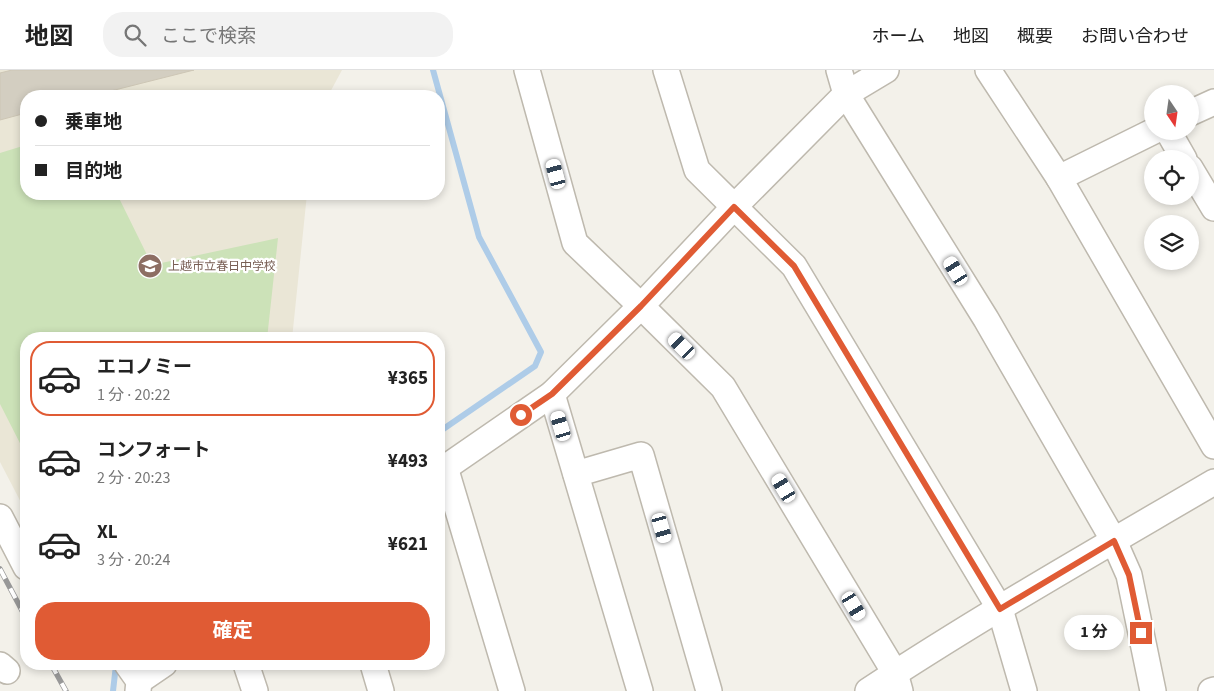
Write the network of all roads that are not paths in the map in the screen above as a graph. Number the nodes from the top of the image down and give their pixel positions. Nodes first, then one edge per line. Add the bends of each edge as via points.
1 (527, 70) edge
2 (666, 70) edge
3 (839, 70) edge
4 (886, 70) edge
5 (988, 70) edge
6 (846, 94) junction
7 (1214, 102) edge
8 (1199, 110) edge
9 (1144, 136) edge
10 (1059, 178) junction
11 (1199, 183) edge
12 (734, 207) junction
13 (1214, 208) edge
14 (641, 306) junction
15 (552, 394) junction
16 (1214, 446) edge
17 (445, 467) edge
18 (576, 474) junction
19 (445, 479) edge
20 (1214, 482) edge
21 (0, 517) edge
22 (1114, 541) junction
23 (20, 555) edge
24 (1000, 609) junction
25 (152, 670) edge
26 (248, 670) edge
27 (375, 670) edge
28 (135, 679) edge
29 (897, 682) edge
30 (254, 691) edge
31 (381, 691) edge
32 (512, 691) edge
33 (640, 691) edge
34 (709, 691) edge
35 (868, 691) edge
36 (1024, 691) edge
37 (1153, 691) edge

1 - 14 street via 575,244
2 - 12 street via 697,170
3 - 6 street
4 - 6 street
5 - 10 street
6 - 12 street
6 - 22 street via 986,319
7 - 8 street
9 - 10 street
10 - 16 street
11 - 13 street
12 - 14 street
12 - 24 street via 794,266
14 - 15 street
14 - 29 street via 723,387
15 - 17 street
15 - 18 street
18 - 33 street
18 - 34 street via 641,456
19 - 32 street
20 - 22 street
21 - 23 street
22 - 24 street
22 - 37 street via 1129,575
24 - 29 street
24 - 36 street
25 - 28 street
26 - 30 street
27 - 31 street
29 - 35 street

